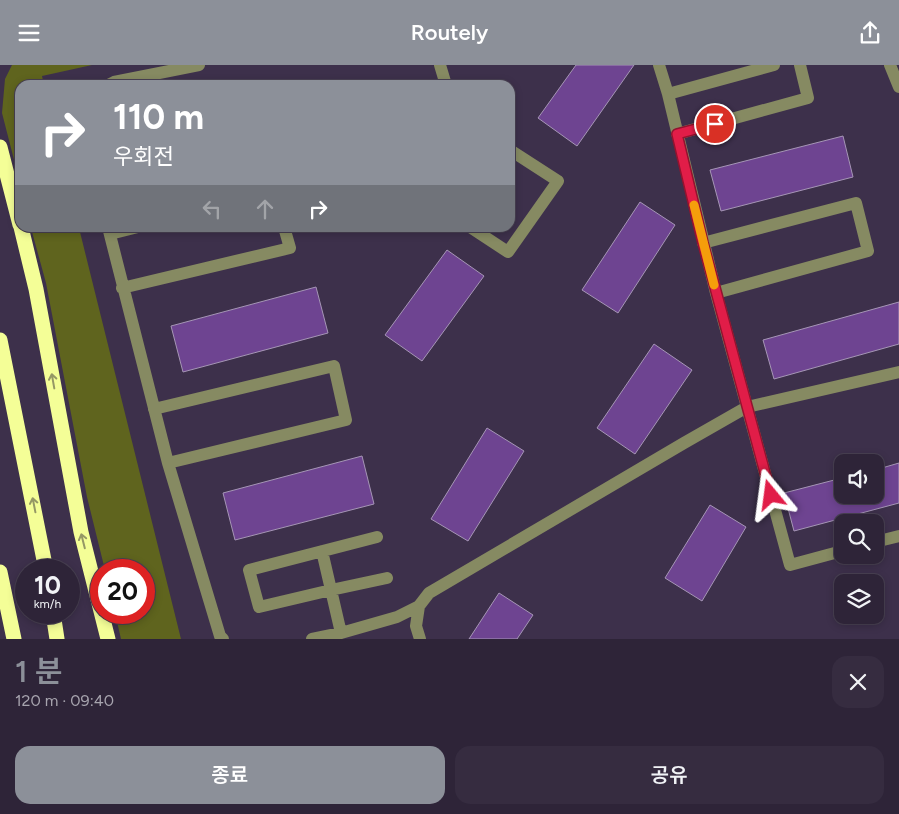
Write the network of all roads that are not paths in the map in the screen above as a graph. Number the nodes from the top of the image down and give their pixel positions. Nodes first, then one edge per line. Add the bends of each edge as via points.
1 (199, 65) edge
2 (440, 65) edge
3 (659, 65) edge
4 (774, 65) edge
5 (800, 65) edge
6 (890, 65) edge
7 (124, 80) edge
8 (444, 80) edge
9 (899, 87) edge
10 (668, 94) junction
11 (677, 134) junction
12 (0, 147) edge
13 (515, 156) edge
14 (15, 206) edge
15 (22, 232) edge
16 (109, 232) edge
17 (285, 232) edge
18 (477, 232) edge
19 (703, 243) junction
20 (122, 288) junction
21 (716, 293) junction
22 (0, 340) edge
23 (899, 371) edge
24 (747, 407) junction
25 (154, 409) junction
26 (168, 463) junction
27 (899, 536) edge
28 (377, 537) dead end
29 (884, 540) edge
30 (322, 551) junction
31 (834, 553) edge
32 (44, 559) edge
33 (0, 571) edge
34 (387, 578) dead end
35 (331, 590) junction
36 (419, 606) junction
37 (55, 624) edge
38 (341, 633) junction
39 (14, 639) edge
40 (57, 639) edge
41 (108, 639) edge
42 (223, 639) edge
43 (312, 639) edge
44 (420, 639) edge

1 - 7 street
2 - 8 street
3 - 10 street
4 - 10 street
5 - 11 street via 808,99
6 - 9 street
10 - 11 street
11 - 19 street
12 - 14 highway
13 - 18 street via 558,181 508,253
41 -> 15 highway via 81,532 36,289
16 - 20 street
17 - 20 street via 290,248
19 - 21 street
19 - 21 street via 856,203 868,251
20 - 25 street
21 - 24 street
32 -> 22 highway
23 - 24 street
24 - 31 street via 790,565
24 - 36 street via 429,593
25 - 26 street
25 - 26 street via 334,366 346,420
26 - 42 street
27 - 29 street
28 - 30 street
30 - 35 street
30 - 35 street via 250,570 259,607
33 - 39 highway
34 - 35 street
35 - 38 street
36 - 38 street via 397,617
36 - 44 street via 416,625
37 - 40 highway
38 - 43 street

